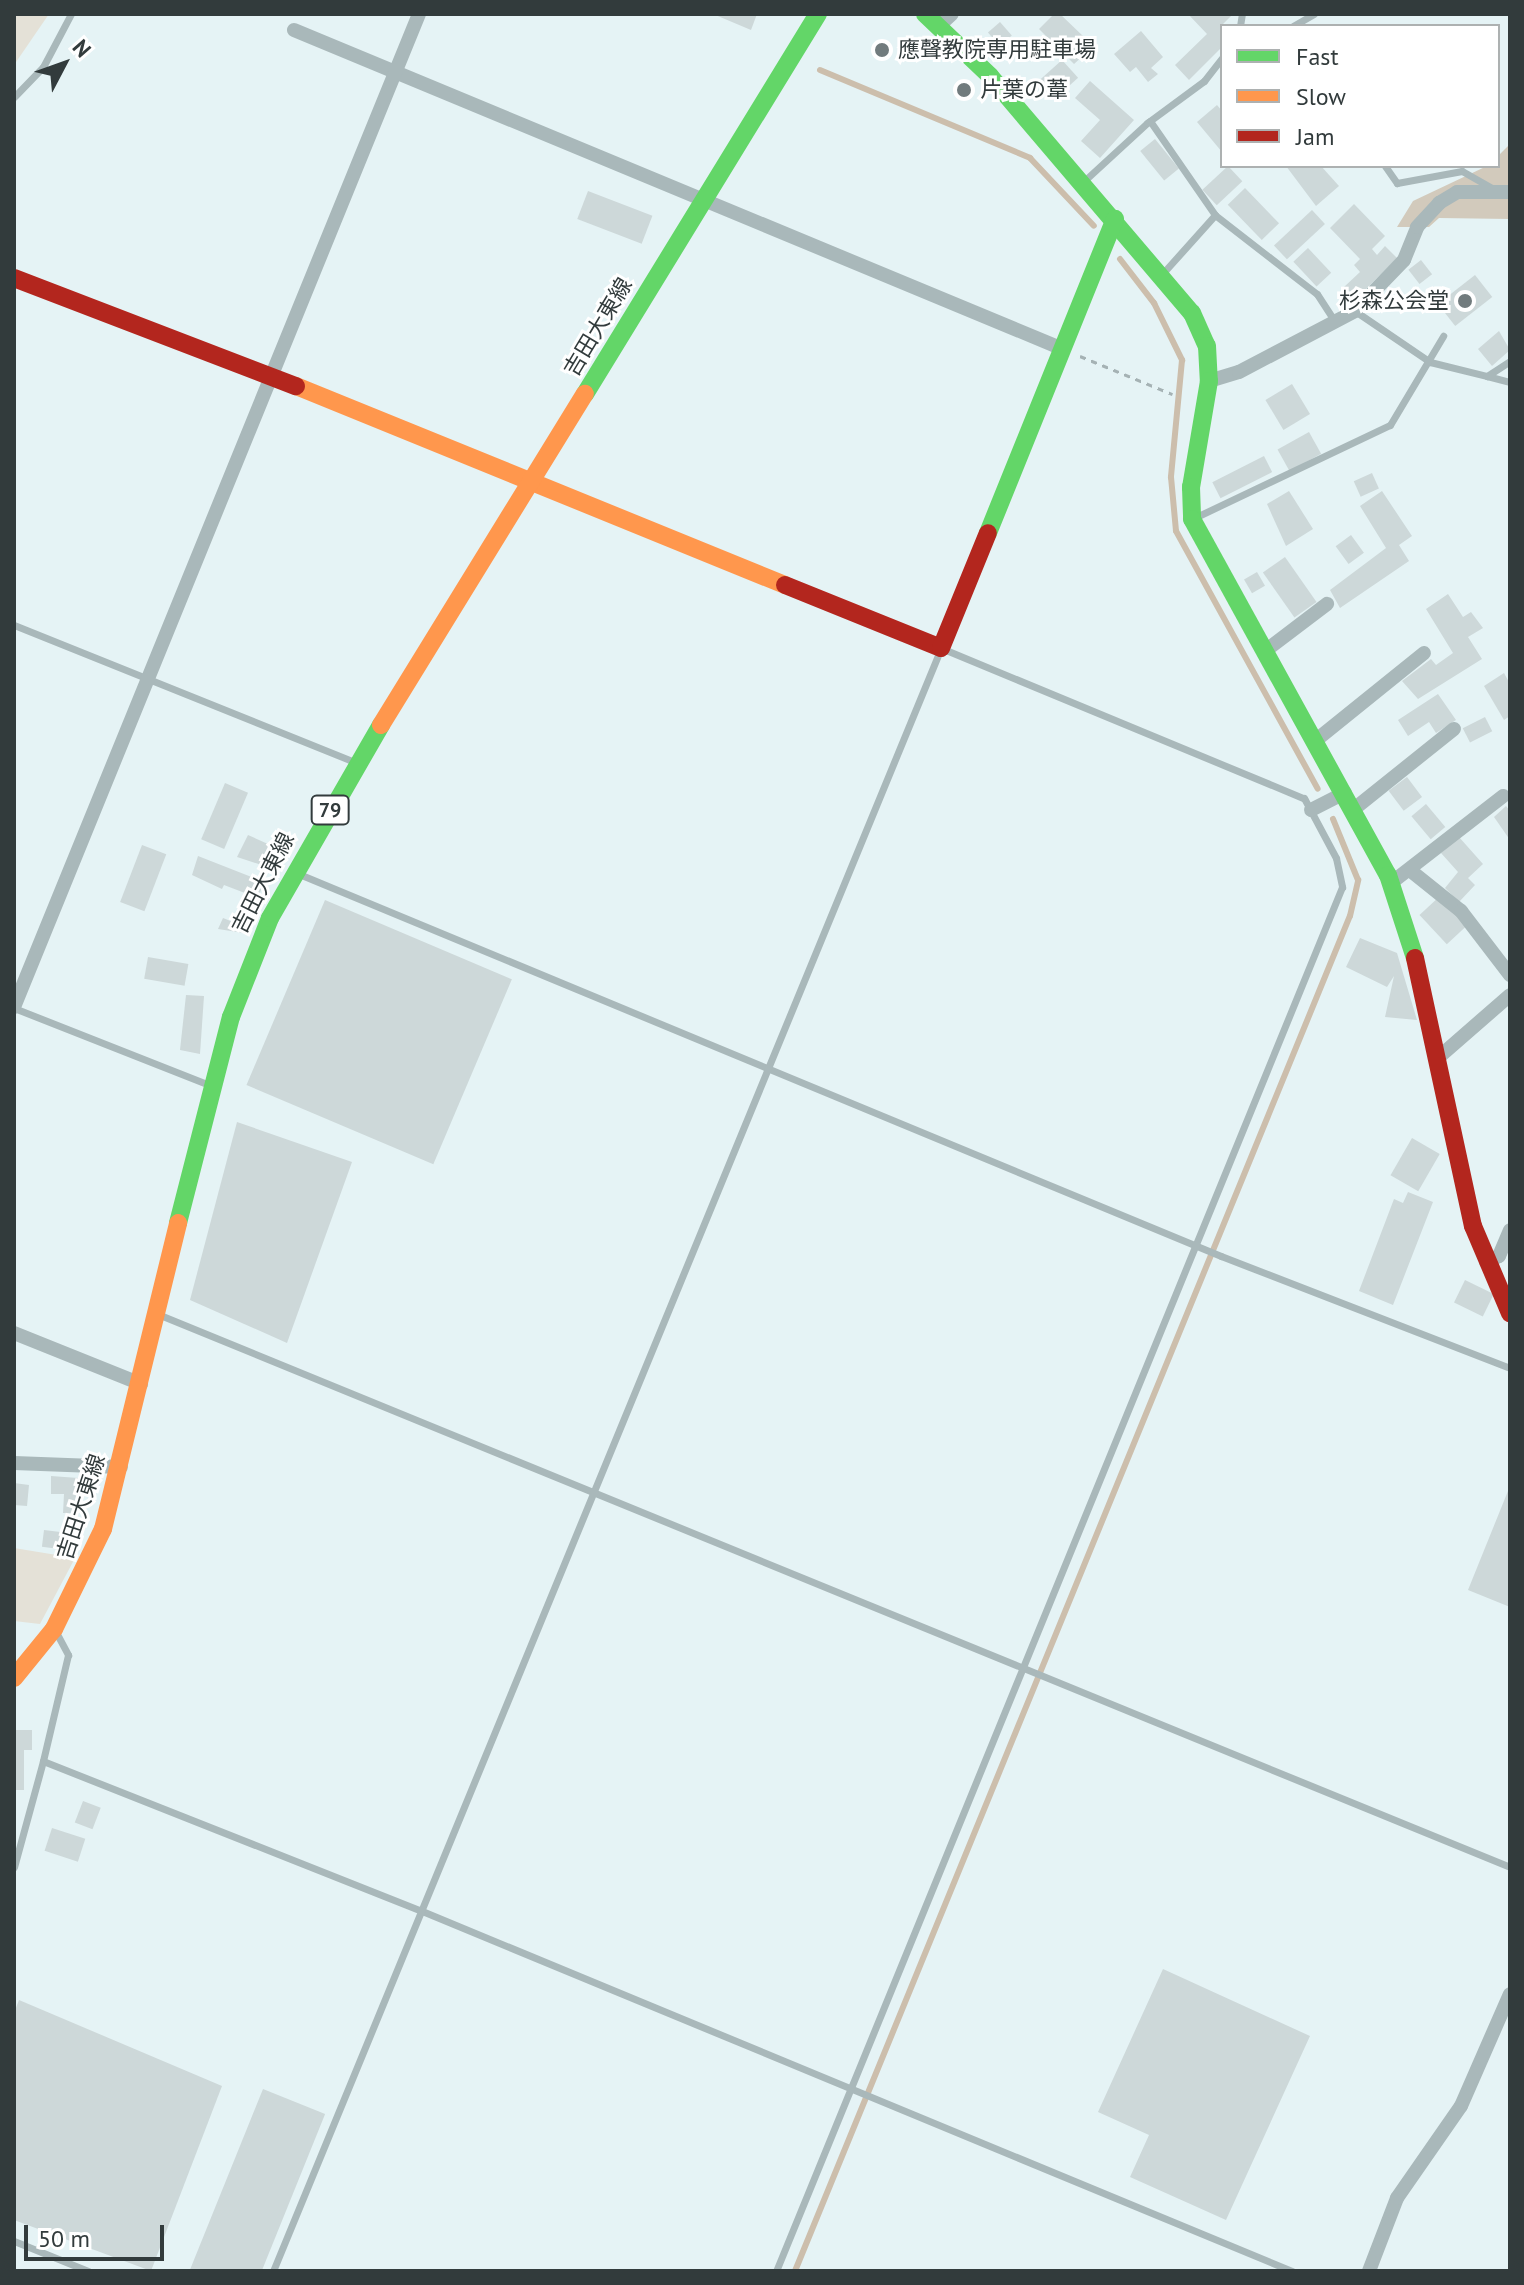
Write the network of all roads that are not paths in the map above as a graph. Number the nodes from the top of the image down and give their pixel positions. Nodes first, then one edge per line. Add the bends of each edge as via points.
1 (71, 14) edge
2 (419, 14) edge
3 (818, 14) edge
4 (1314, 14) edge
5 (939, 18) edge
6 (1296, 24) edge
7 (294, 30) dead end
8 (1220, 61) edge
9 (395, 75) junction
10 (14, 97) edge
11 (1150, 121) junction
12 (1386, 168) edge
13 (1082, 182) junction
14 (1504, 191) edge
15 (703, 199) junction
16 (1215, 215) junction
17 (1115, 219) junction
18 (1161, 274) junction
19 (16, 280) edge
20 (1355, 311) junction
21 (1334, 320) junction
22 (1443, 336) dead end
23 (1063, 349) junction
24 (1428, 360) junction
25 (1510, 361) edge
26 (1487, 376) junction
27 (274, 377) junction
28 (1209, 381) junction
29 (1510, 382) edge
30 (531, 483) junction
31 (1192, 519) junction
32 (1327, 604) dead end
33 (14, 625) edge
34 (941, 648) junction
35 (1265, 651) junction
36 (1424, 653) dead end
37 (150, 679) junction
38 (1454, 729) dead end
39 (1315, 741) junction
40 (358, 763) junction
41 (1503, 796) dead end
42 (1350, 801) junction
43 (1311, 810) junction
44 (1411, 871) junction
45 (293, 872) junction
46 (1391, 883) junction
47 (1510, 975) edge
48 (1510, 995) edge
49 (14, 1007) edge
50 (1439, 1057) junction
51 (767, 1071) junction
52 (212, 1086) junction
53 (1510, 1230) edge
54 (1200, 1247) junction
55 (1486, 1262) junction
56 (1504, 1293) edge
57 (1510, 1313) edge
58 (158, 1314) junction
59 (14, 1333) edge
60 (1510, 1368) edge
61 (141, 1384) junction
62 (14, 1463) edge
63 (121, 1467) junction
64 (594, 1491) junction
65 (54, 1629) junction
66 (1026, 1670) junction
67 (14, 1678) edge
68 (43, 1761) junction
69 (14, 1867) edge
70 (1510, 1867) edge
71 (422, 1911) junction
72 (1510, 1994) edge
73 (854, 2092) junction
74 (14, 2241) edge
75 (88, 2271) edge
76 (273, 2271) edge
77 (776, 2271) edge
78 (1292, 2271) edge
79 (1369, 2271) edge

1 - 10 lane via 43,67
2 - 9 street
3 - 15 street, 吉田大東線 / 79
4 - 6 lane
5 - 13 street
7 - 9 street
8 - 11 lane via 1204,81
9 - 15 street
9 - 27 street
11 - 13 lane
11 - 16 lane
12 - 14 lane via 1397,183 1462,171
13 - 17 street
14 - 20 street via 1457,192 1439,203 1417,227 1404,260
15 - 23 street
15 - 30 street, 吉田大東線 / 79
16 - 18 lane
16 - 21 lane via 1317,294
17 - 18 street
17 - 23 street
18 - 28 street via 1192,313 1207,346
19 - 27 street
20 - 21 street
20 - 24 lane
21 - 28 street via 1239,372
22 - 24 lane
23 - 34 street
24 - 26 lane
24 - 31 lane via 1390,425
25 - 26 lane
26 - 29 lane
27 - 30 street
27 - 37 street
28 - 31 street via 1191,487
30 - 34 street
30 - 40 street, 吉田大東線 / 79
31 - 35 street
32 - 35 street
33 - 37 lane
34 - 43 lane via 1304,798
34 - 51 lane
35 - 39 street
36 - 39 street
37 - 40 lane
37 - 49 street
38 - 42 street
39 - 42 street
40 - 45 street, 吉田大東線 / 79
41 - 44 street
42 - 43 street
42 - 46 street
43 - 54 lane via 1336,858 1342,887
44 - 46 street
44 - 47 street via 1461,911
45 - 51 lane
45 - 52 street, 吉田大東線 / 79 via 246,974
46 - 50 street
48 - 50 street
49 - 52 lane
50 - 55 street via 1473,1226
51 - 54 lane
51 - 64 lane
52 - 58 street, 吉田大東線 / 79
53 - 55 street via 1499,1256
54 - 60 lane
54 - 66 lane
55 - 56 street
56 - 57 street
58 - 61 street, 吉田大東線 / 79
58 - 64 lane
59 - 61 street
61 - 63 street, 吉田大東線 / 79
62 - 63 street
63 - 65 street, 吉田大東線 / 79 via 96,1550
64 - 66 lane
64 - 71 lane
65 - 67 street, 吉田大東線 / 79
65 - 68 lane via 68,1655
66 - 70 lane
66 - 73 lane
68 - 69 lane
68 - 71 lane
71 - 73 lane
71 - 76 lane
72 - 79 street via 1461,2106 1397,2198
73 - 77 lane
73 - 78 lane
74 - 75 lane

